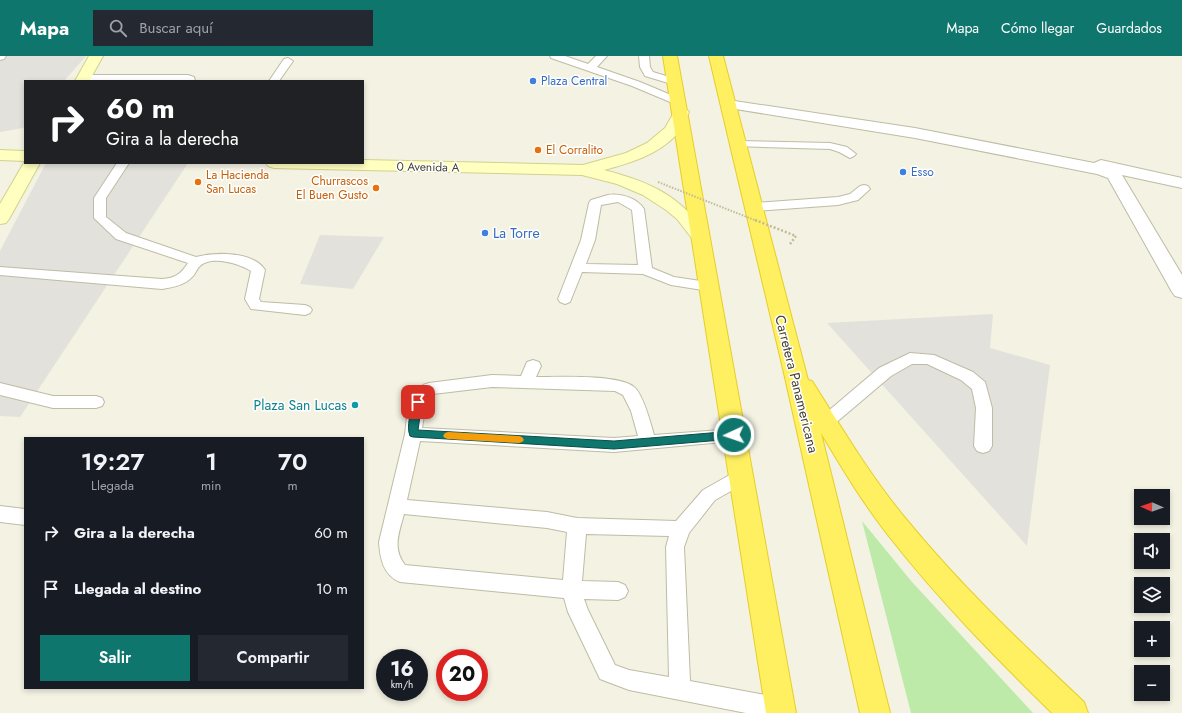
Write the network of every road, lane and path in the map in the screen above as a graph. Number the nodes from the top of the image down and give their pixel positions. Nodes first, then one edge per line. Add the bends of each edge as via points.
1 (96, 56) edge
2 (555, 56) edge
3 (602, 56) edge
4 (644, 56) edge
5 (670, 56) edge
6 (716, 56) edge
7 (288, 61) dead end
8 (590, 68) junction
9 (83, 79) edge
10 (190, 80) edge
11 (275, 80) edge
12 (678, 99) junction
13 (727, 100) junction
14 (738, 144) junction
15 (850, 154) dead end
16 (0, 155) edge
17 (24, 156) edge
18 (31, 164) edge
19 (122, 164) edge
20 (318, 164) edge
21 (582, 170) junction
22 (658, 182) dead end
23 (1182, 183) edge
24 (864, 189) dead end
25 (754, 207) junction
26 (0, 219) edge
27 (796, 236) dead end
28 (700, 237) junction
29 (196, 261) junction
30 (577, 268) junction
31 (645, 270) junction
32 (0, 271) edge
33 (709, 286) junction
34 (1182, 292) edge
35 (565, 299) dead end
36 (305, 310) dead end
37 (533, 366) dead end
38 (795, 374) junction
39 (526, 382) junction
40 (0, 389) edge
41 (96, 402) dead end
42 (826, 422) junction
43 (413, 434) junction
44 (734, 435) junction
45 (648, 442) junction
46 (983, 446) dead end
47 (741, 477) junction
48 (396, 506) junction
49 (0, 514) edge
50 (24, 517) edge
51 (577, 526) junction
52 (681, 529) junction
53 (572, 590) junction
54 (618, 591) dead end
55 (680, 690) junction
56 (781, 711) edge
57 (875, 713) edge
58 (1073, 713) edge

1 - 9 street
2 - 8 lane
3 - 8 lane
4 - 12 lane via 648,74
5 - 12 highway
6 - 13 highway, Carretera Panamericana
7 - 11 lane
8 - 12 lane
9 - 10 lane
12 - 21 street, 0 Avenida A via 672,131 651,148 620,162
12 - 28 highway
13 - 14 highway, Carretera Panamericana
13 - 23 street via 970,138
13 - 34 street via 1026,153 1114,174
14 - 15 lane via 830,146 843,148
14 - 25 highway, Carretera Panamericana
16 - 17 street
18 - 26 street
19 - 29 lane via 100,198 100,218 121,236
20 - 21 street, 0 Avenida A
21 - 28 street, 0 Avenida A via 629,182 659,197 683,215
22 - 27 path, bridge
24 - 25 lane via 854,197 838,201
25 - 38 highway, Carretera Panamericana
28 - 33 highway
29 - 32 lane via 186,276 175,282 162,284
29 - 36 lane via 219,257 246,262 258,270 252,299 256,306
30 - 31 lane
30 - 31 lane via 588,240 595,203 611,197 628,202 638,209
30 - 35 lane
31 - 33 lane via 671,281
33 - 44 highway
37 - 39 lane
38 - 42 highway
38 - 57 highway, Carretera Panamericana
39 - 43 lane via 492,381 430,389 422,394 418,402
39 - 45 lane via 617,386 629,391 639,411
40 - 41 lane via 53,402
42 - 46 lane via 885,372 910,358 929,359 967,376 979,386 984,408
42 - 58 highway via 874,496 929,566 998,640
43 - 45 lane via 614,445
43 - 48 lane
44 - 45 lane
44 - 47 highway
47 - 52 lane via 709,495
47 - 56 highway
48 - 51 lane via 547,520
48 - 53 lane via 388,542 390,560 400,574
49 - 50 lane
51 - 52 lane
51 - 53 lane
52 - 55 lane via 675,547 671,595
53 - 54 lane
53 - 55 lane via 578,612 608,672 629,680
55 - 56 lane

